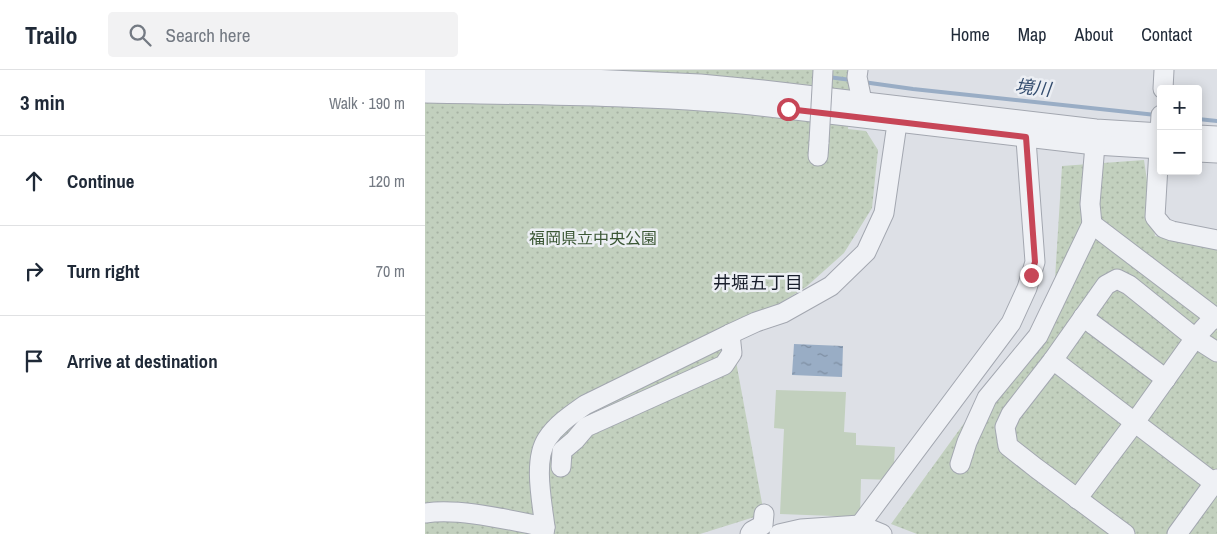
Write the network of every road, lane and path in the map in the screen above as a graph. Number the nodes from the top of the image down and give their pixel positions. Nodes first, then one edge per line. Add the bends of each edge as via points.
1 (823, 70) edge
2 (857, 70) edge
3 (1164, 70) edge
4 (425, 77) edge
5 (1163, 85) edge
6 (425, 93) edge
7 (862, 101) junction
8 (898, 114) junction
9 (1025, 129) junction
10 (1202, 135) edge
11 (1157, 136) edge
12 (1217, 136) edge
13 (1096, 137) junction
14 (819, 149) dead end
15 (1202, 152) edge
16 (1217, 153) edge
17 (1158, 175) edge
18 (1092, 224) junction
19 (1217, 240) edge
20 (1083, 317) junction
21 (1216, 318) edge
22 (731, 334) junction
23 (1195, 338) junction
24 (1217, 352) edge
25 (1053, 360) junction
26 (1166, 379) junction
27 (1135, 422) junction
28 (959, 464) dead end
29 (561, 467) dead end
30 (1216, 481) edge
31 (1077, 499) junction
32 (425, 513) edge
33 (764, 514) dead end
34 (860, 525) junction
35 (544, 530) edge
36 (750, 534) edge
37 (779, 534) edge
38 (881, 534) edge
39 (1125, 534) edge
40 (1177, 534) edge

1 - 14 street, bridge
2 - 7 street
3 - 5 street
4 - 7 street via 699,84
6 - 8 street via 623,96
7 - 8 street
8 - 9 street
8 - 22 street via 884,213 866,252 831,286 783,313
9 - 13 street
9 - 34 street via 1035,262 1027,288 1011,323
10 - 12 street
11 - 13 street
13 - 18 street via 1090,204
15 - 16 street
17 - 19 street via 1155,217 1164,228
18 - 21 street
18 - 28 street via 1038,336 987,398
20 - 23 street via 1106,284 1117,279
20 - 25 street
20 - 26 street
21 - 23 street
22 - 29 street via 732,353 724,365 586,427 562,451
22 - 35 street via 585,405 565,419 547,440 541,458 539,474
23 - 24 street
23 - 26 street
25 - 27 street
25 - 31 street via 1011,414 1005,427 1008,446
26 - 27 street
27 - 30 street
27 - 31 street
30 - 40 street
31 - 39 street
32 - 35 street via 439,511 489,516
33 - 36 street via 763,525
34 - 37 street via 801,529
34 - 38 street

